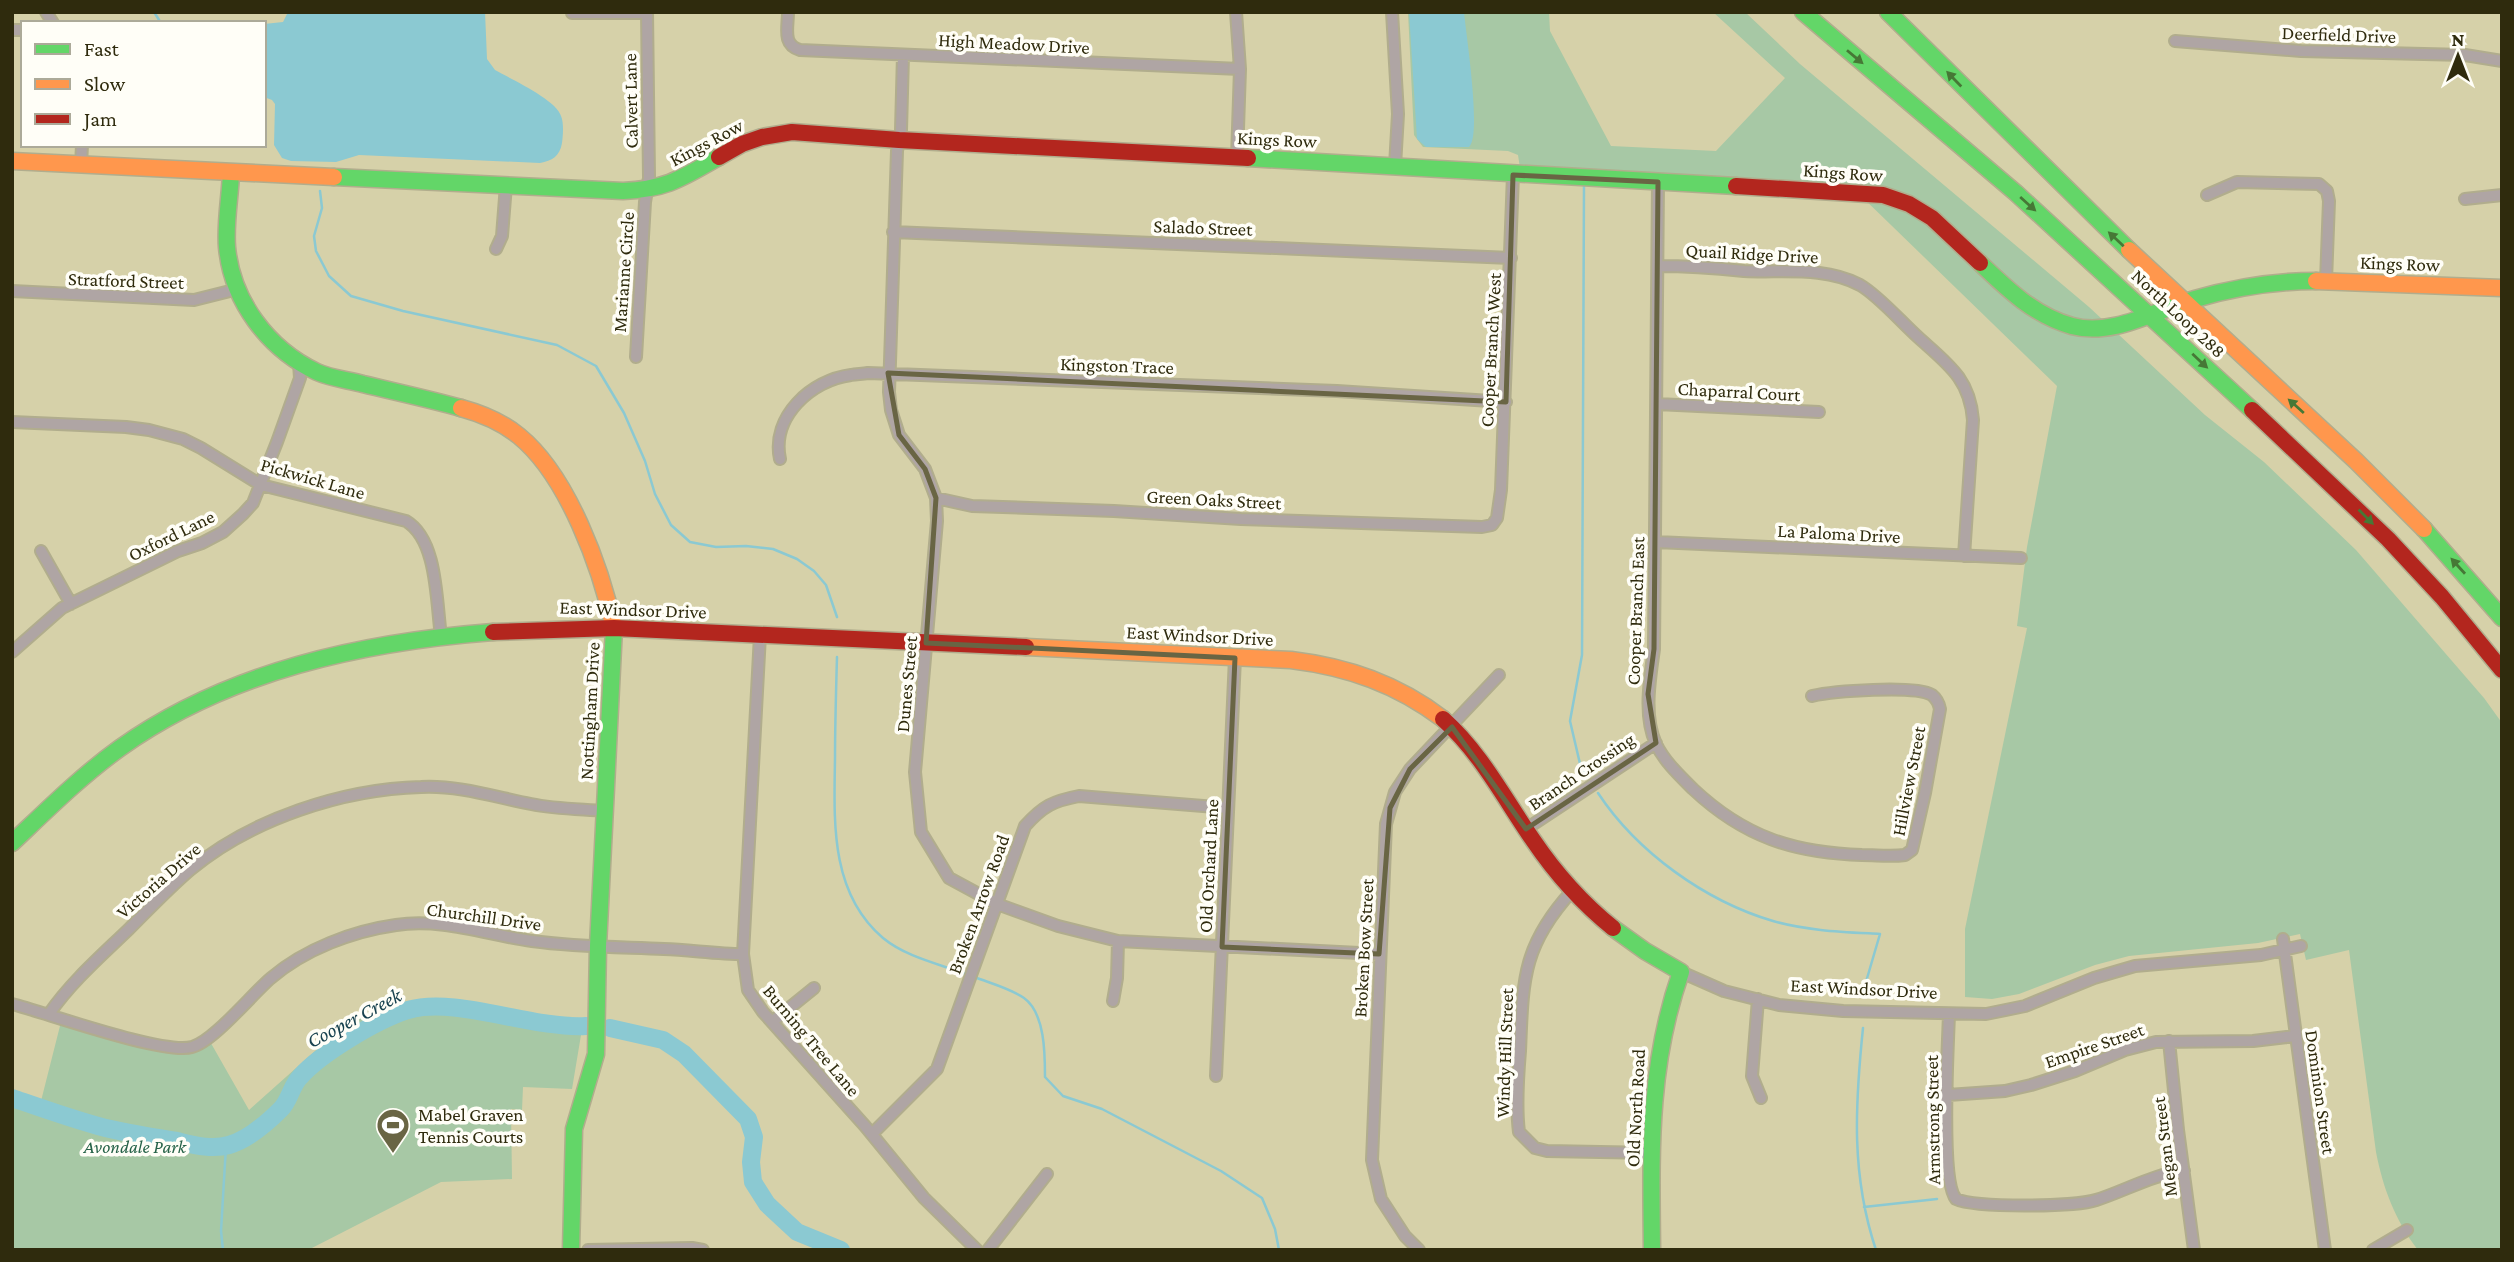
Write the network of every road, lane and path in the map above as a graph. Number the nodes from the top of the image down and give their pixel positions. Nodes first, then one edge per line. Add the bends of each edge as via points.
1 (788, 12) edge
2 (1236, 12) edge
3 (1392, 12) edge
4 (1804, 12) edge
5 (1888, 12) edge
6 (572, 13) edge
7 (647, 13) edge
8 (2175, 41) dead end
9 (903, 55) junction
10 (2502, 61) edge
11 (1240, 69) junction
12 (899, 140) junction
13 (82, 147) edge
14 (1237, 158) junction
15 (12, 162) edge
16 (81, 165) junction
17 (1395, 166) junction
18 (231, 173) junction
19 (1513, 175) junction
20 (1658, 182) junction
21 (506, 185) junction
22 (647, 190) junction
23 (2207, 195) dead end
24 (2502, 195) edge
25 (2465, 199) dead end
26 (893, 232) junction
27 (496, 248) dead end
28 (1511, 258) junction
29 (1658, 266) junction
30 (2326, 281) junction
31 (2502, 288) edge
32 (238, 289) junction
33 (12, 291) edge
34 (2184, 302) junction
35 (2150, 314) junction
36 (636, 357) dead end
37 (299, 363) junction
38 (888, 373) junction
39 (1506, 402) junction
40 (1657, 404) junction
41 (1819, 412) dead end
42 (12, 422) edge
43 (780, 459) dead end
44 (261, 485) junction
45 (936, 498) junction
46 (1492, 526) joint
47 (1656, 542) junction
48 (41, 551) dead end
49 (1964, 556) junction
50 (2021, 558) dead end
51 (71, 604) junction
52 (2502, 618) edge
53 (614, 628) junction
54 (760, 635) junction
55 (441, 636) junction
56 (926, 643) junction
57 (12, 652) edge
58 (1235, 658) junction
59 (2502, 670) edge
60 (1499, 675) dead end
61 (1812, 696) dead end
62 (1451, 725) junction
63 (1656, 743) junction
64 (1228, 808) junction
65 (605, 811) junction
66 (1526, 829) junction
67 (12, 843) edge
68 (1912, 850) joint
69 (1572, 891) junction
70 (997, 904) junction
71 (1118, 941) junction
72 (2283, 945) junction
73 (598, 946) junction
74 (2301, 946) dead end
75 (1222, 947) junction
76 (743, 954) junction
77 (1379, 954) junction
78 (1681, 972) junction
79 (814, 988) dead end
80 (1758, 999) junction
81 (1113, 1001) dead end
82 (12, 1004) edge
83 (50, 1014) junction
84 (1949, 1014) junction
85 (772, 1022) junction
86 (2295, 1036) junction
87 (2169, 1041) junction
88 (1216, 1076) dead end
89 (1948, 1095) junction
90 (1760, 1098) dead end
91 (872, 1134) junction
92 (1653, 1153) junction
93 (2184, 1171) junction
94 (1047, 1174) dead end
95 (2407, 1230) dead end
96 (571, 1250) edge
97 (588, 1250) edge
98 (703, 1250) edge
99 (977, 1250) edge
100 (988, 1250) edge
101 (1419, 1250) edge
102 (1652, 1250) edge
103 (2194, 1250) edge
104 (2325, 1250) edge
105 (2373, 1250) edge

1 - 9 street, High Meadow Drive via 789,45 800,50
2 - 11 street
3 - 17 street via 1398,114
4 -> 35 main road, North Loop 288
34 -> 5 main road, North Loop 288
6 - 7 street
7 - 22 street, Calvert Lane
8 - 10 street, Deerfield Drive via 2301,51 2465,55
9 - 11 street, High Meadow Drive
9 - 12 street, Dunes Street
11 - 14 street
12 - 14 main road, Kings Row
12 - 22 main road, Kings Row via 772,134 736,147 683,179
12 - 26 street, Dunes Street
13 - 16 street
14 - 17 main road, Kings Row
15 - 16 main road, Kings Row
16 - 18 main road, Kings Row
17 - 19 main road, Kings Row
18 - 21 main road, Kings Row
18 - 32 main road, Nottingham Drive via 227,243
19 - 20 main road, Kings Row
19 - 28 street, Cooper Branch West
20 - 29 street, Cooper Branch East
20 - 35 main road, Kings Row via 1894,197 1923,212 2019,300 2055,321 2092,328
21 - 22 main road, Kings Row
21 - 27 street via 502,236
22 - 36 street, Marianne Circle
23 - 30 street via 2237,182 2319,184 2329,201
24 - 25 street
26 - 28 street, Salado Street
26 - 38 street, Dunes Street
28 - 39 street, Cooper Branch West
29 - 40 street, Cooper Branch East
29 - 49 street, Quail Ridge Drive via 1808,272 1853,282 1872,293 1953,368 1969,394 1973,420
30 - 31 main road, Kings Row
30 - 34 main road, Kings Row via 2264,283
32 - 33 street, Stratford Street via 194,300
32 - 37 main road, Nottingham Drive via 269,339
34 - 35 main road, Kings Row
52 -> 34 main road, North Loop 288 via 2356,461
35 -> 59 main road, North Loop 288 via 2388,539
37 - 44 street, Oxford Lane via 300,378
37 - 53 main road, Nottingham Drive via 341,379 472,410 514,431 542,457 558,482 595,563
38 - 39 street, Kingston Trace
38 - 43 street, Kingston Trace via 850,375 801,399 784,420
38 - 45 street, Dunes Street via 891,410 899,435 925,469
39 - 46 street, Cooper Branch West via 1502,490
40 - 41 street, Chaparral Court
40 - 47 street, Cooper Branch East
42 - 44 street, Pickwick Lane via 149,430 183,439
44 - 51 street, Oxford Lane via 253,503 223,532
44 - 55 street, Pickwick Lane via 415,526 424,540 438,593
45 - 46 street, Green Oaks Street via 972,506
45 - 56 street, Dunes Street
47 - 49 street, La Paloma Drive
47 - 63 street, Cooper Branch East via 1654,649 1648,694
48 - 51 street
49 - 50 street, La Paloma Drive
51 - 57 street, Oxford Lane
53 - 54 main road, East Windsor Drive
53 - 55 main road, East Windsor Drive
53 - 65 main road, Nottingham Drive
54 - 56 main road, East Windsor Drive
54 - 76 street, Burning Tree Lane
55 - 67 main road, East Windsor Drive via 314,660 202,699 136,737 86,774
56 - 58 main road, East Windsor Drive
56 - 70 street, Dunes Street via 915,772 921,832 949,878
58 - 62 main road, East Windsor Drive via 1310,662 1378,678 1413,696
58 - 64 street, Old Orchard Lane
60 - 62 street, Broken Bow Street
61 - 68 street, Hillview Street via 1855,689 1918,692 1931,694 1938,701 1926,793
62 - 66 main road, East Windsor Drive via 1482,762
62 - 77 street, Broken Bow Street via 1395,792 1386,824
63 - 66 street, Branch Crossing
63 - 68 street, Cooper Branch East via 1679,775 1712,806 1770,840 1838,855 1894,856
64 - 70 street, Broken Arrow Road via 1079,796 1059,800 1040,809 1025,826
64 - 75 street, Old Orchard Lane
65 - 73 main road, Nottingham Drive
65 - 83 street, Victoria Drive via 431,787 375,792 310,806 247,834 191,869 62,996
66 - 69 main road, East Windsor Drive
69 - 78 main road, East Windsor Drive via 1638,947
69 - 92 street, Windy Hill Street via 1545,925 1527,965 1521,1011 1519,1132 1535,1148 1547,1152
70 - 71 street, Dunes Street
70 - 91 street, Broken Arrow Road via 937,1069
71 - 75 street, Dunes Street
71 - 81 street
72 - 74 street, East Windsor Drive
72 - 84 street, East Windsor Drive via 2135,967 2011,1010
72 - 86 street, Dominion Street
73 - 76 street, Churchill Drive
73 - 83 street, Churchill Drive via 531,941 429,923 367,929 273,976 208,1038 190,1048 130,1038
73 - 96 main road, Nottingham Drive via 596,1054 574,1129
75 - 77 street, Dunes Street
75 - 88 street, Old Orchard Lane
76 - 85 street, Burning Tree Lane via 748,989
77 - 101 street, Broken Bow Street via 1372,1160 1381,1199
78 - 80 street, East Windsor Drive via 1724,991
78 - 92 main road, Old North Road via 1657,1053
79 - 85 street
80 - 84 street, East Windsor Drive via 1818,1010
80 - 90 street via 1752,1076
82 - 83 street, Churchill Drive
84 - 89 street, Armstrong Street
85 - 91 street, Burning Tree Lane
86 - 87 street, Empire Street
86 - 104 street, Dominion Street
87 - 89 street, Empire Street via 2125,1050 2031,1085
87 - 93 street, Megan Street
89 - 93 street, Armstrong Street via 1948,1170 1951,1192 1960,1201 2081,1204
91 - 99 street, Burning Tree Lane via 924,1198
92 - 102 main road, Old North Road
93 - 103 street, Megan Street
94 - 100 street
95 - 105 street
97 - 98 street

